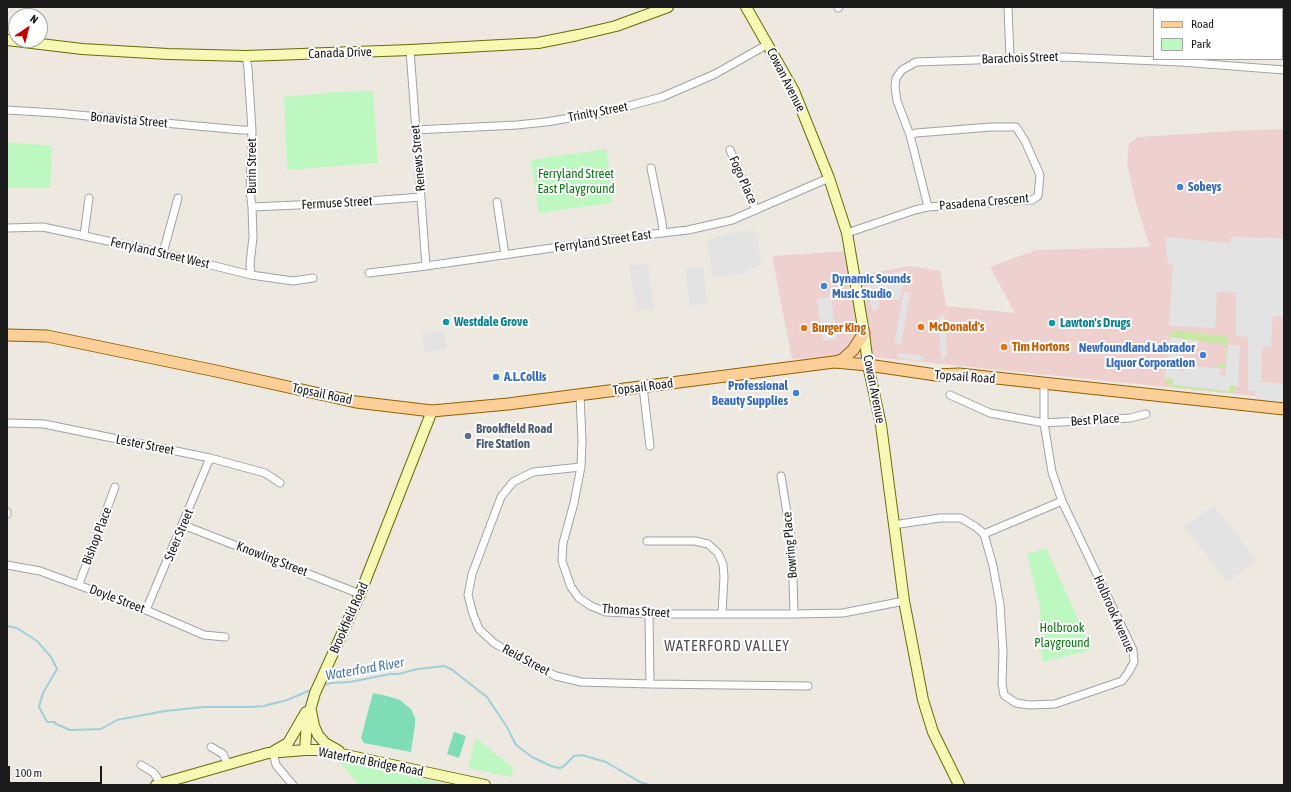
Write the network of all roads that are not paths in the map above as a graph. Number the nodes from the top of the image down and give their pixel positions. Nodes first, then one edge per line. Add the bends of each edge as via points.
1 (668, 7) edge
2 (746, 7) edge
3 (1008, 7) edge
4 (7, 40) edge
5 (768, 44) junction
6 (410, 50) junction
7 (246, 56) junction
8 (1010, 58) junction
9 (1284, 70) edge
10 (7, 110) edge
11 (252, 130) junction
12 (415, 130) junction
13 (910, 135) junction
14 (730, 150) dead end
15 (651, 168) dead end
16 (829, 178) junction
17 (421, 197) junction
18 (89, 198) dead end
19 (178, 198) dead end
20 (497, 202) dead end
21 (252, 207) junction
22 (928, 207) junction
23 (756, 210) junction
24 (7, 228) edge
25 (663, 232) junction
26 (847, 233) junction
27 (84, 235) junction
28 (163, 253) junction
29 (505, 255) junction
30 (426, 266) junction
31 (369, 273) dead end
32 (251, 275) junction
33 (313, 278) dead end
34 (864, 333) junction
35 (7, 335) edge
36 (834, 362) junction
37 (868, 365) junction
38 (1044, 384) junction
39 (643, 387) junction
40 (580, 395) junction
41 (950, 395) dead end
42 (1284, 409) edge
43 (432, 411) junction
44 (1146, 414) dead end
45 (7, 423) edge
46 (1044, 423) junction
47 (650, 446) dead end
48 (210, 458) junction
49 (581, 467) junction
50 (781, 476) dead end
51 (280, 483) dead end
52 (115, 487) dead end
53 (1062, 501) junction
54 (183, 525) junction
55 (893, 525) junction
56 (984, 534) junction
57 (648, 541) dead end
58 (7, 565) edge
59 (79, 584) junction
60 (360, 594) junction
61 (904, 600) junction
62 (146, 610) junction
63 (722, 613) junction
64 (649, 614) junction
65 (794, 614) junction
66 (225, 636) dead end
67 (650, 684) junction
68 (808, 686) dead end
69 (310, 705) junction
70 (211, 746) dead end
71 (305, 750) junction
72 (270, 753) junction
73 (346, 755) junction
74 (141, 765) dead end
75 (228, 765) junction
76 (158, 784) edge
77 (293, 785) edge
78 (484, 785) edge
79 (959, 785) edge

1 - 6 street, Canada Drive via 616,26 538,43
2 - 5 street, Cowan Avenue
3 - 8 street
4 - 7 street, Canada Drive via 82,49
5 - 12 street, Trinity Street via 715,74 662,97 606,112 517,125
5 - 16 street, Cowan Avenue via 794,91
6 - 7 street, Canada Drive
6 - 12 street, Renews Street
7 - 11 street, Burin Street
8 - 9 street, Barachois Street via 1064,57 1181,62
8 - 13 street, Barachois Street via 916,62 902,70 896,78 895,87 897,101
10 - 11 street, Bonavista Street
11 - 21 street, Burin Street
12 - 17 street, Renews Street
13 - 22 street, Barachois Street
13 - 22 street, Pasadena Crescent via 1016,127 1040,175 1038,196 1032,200
14 - 23 street, Fogo Place
15 - 25 street
16 - 23 street, Ferryland Street East
16 - 26 street, Cowan Avenue
17 - 21 street, Fermuse Street
17 - 30 street, Renews Street
18 - 27 street
19 - 28 street
20 - 29 street
21 - 32 street, Burin Street
22 - 26 street, Pasadena Crescent
23 - 25 street, Ferryland Street East via 732,220 688,230
24 - 27 street, Ferryland Street West via 43,227
25 - 29 street, Ferryland Street East
26 - 34 street, Cowan Avenue
27 - 28 street, Ferryland Street West
28 - 32 street, Ferryland Street West
29 - 30 street, Ferryland Street East
30 - 31 street, Ferryland Street East
32 - 33 street, Ferryland Street West via 292,281
34 - 36 main road via 853,350
34 - 37 street, Cowan Avenue
35 - 43 main road, Topsail Road via 47,336 356,402
36 - 37 main road, Topsail Road
36 - 39 main road, Topsail Road
37 - 38 main road, Topsail Road via 936,375 958,374
37 - 55 street, Cowan Avenue via 881,425
38 - 42 main road, Topsail Road
38 - 46 street, Holbrook Avenue
39 - 40 main road, Topsail Road
39 - 47 street
40 - 43 main road, Topsail Road
40 - 49 street, Thomas Street
41 - 46 street, Best Place via 990,413
43 - 60 street, Brookfield Road
44 - 46 street, Best Place via 1130,418
45 - 48 street, Lester Street via 44,424
46 - 53 street, Holbrook Avenue via 1052,472
48 - 51 street, Lester Street via 265,473
48 - 54 street, Steer Street
49 - 64 street, Thomas Street via 563,544 562,561 571,586 579,598 606,612
49 - 67 street, Reid Street via 533,472 512,482 501,497 472,574 468,595 473,614 479,629 494,643 556,676 581,682
50 - 65 street, Bowring Place via 792,544
52 - 59 street, Bishop Place
53 - 56 street
53 - 56 street, Holbrook Avenue via 1133,650 1134,662 1122,681 1055,704 1016,703 1004,695 1000,604
54 - 60 street, Knowling Street
54 - 62 street, Steer Street
55 - 56 street via 940,518 960,518
55 - 61 street, Cowan Avenue
57 - 63 street via 695,541 708,544 718,553 723,564 724,577
58 - 59 street, Doyle Street via 40,571
59 - 62 street, Doyle Street
60 - 69 street, Brookfield Road
61 - 65 street, Thomas Street via 843,613
61 - 79 street, Cowan Avenue via 928,717
62 - 66 street, Doyle Street via 204,635
63 - 64 street, Thomas Street
63 - 65 street, Thomas Street
64 - 67 street
67 - 68 street, Reid Street
69 - 71 street, Brookfield Road
69 - 72 street via 288,743
69 - 73 street via 312,722 318,735
70 - 75 street via 223,754
71 - 72 street
71 - 73 street, Waterford Bridge Road via 322,750
72 - 75 street
72 - 77 street via 276,765
73 - 78 street, Waterford Bridge Road
74 - 76 street via 154,773
75 - 76 street

